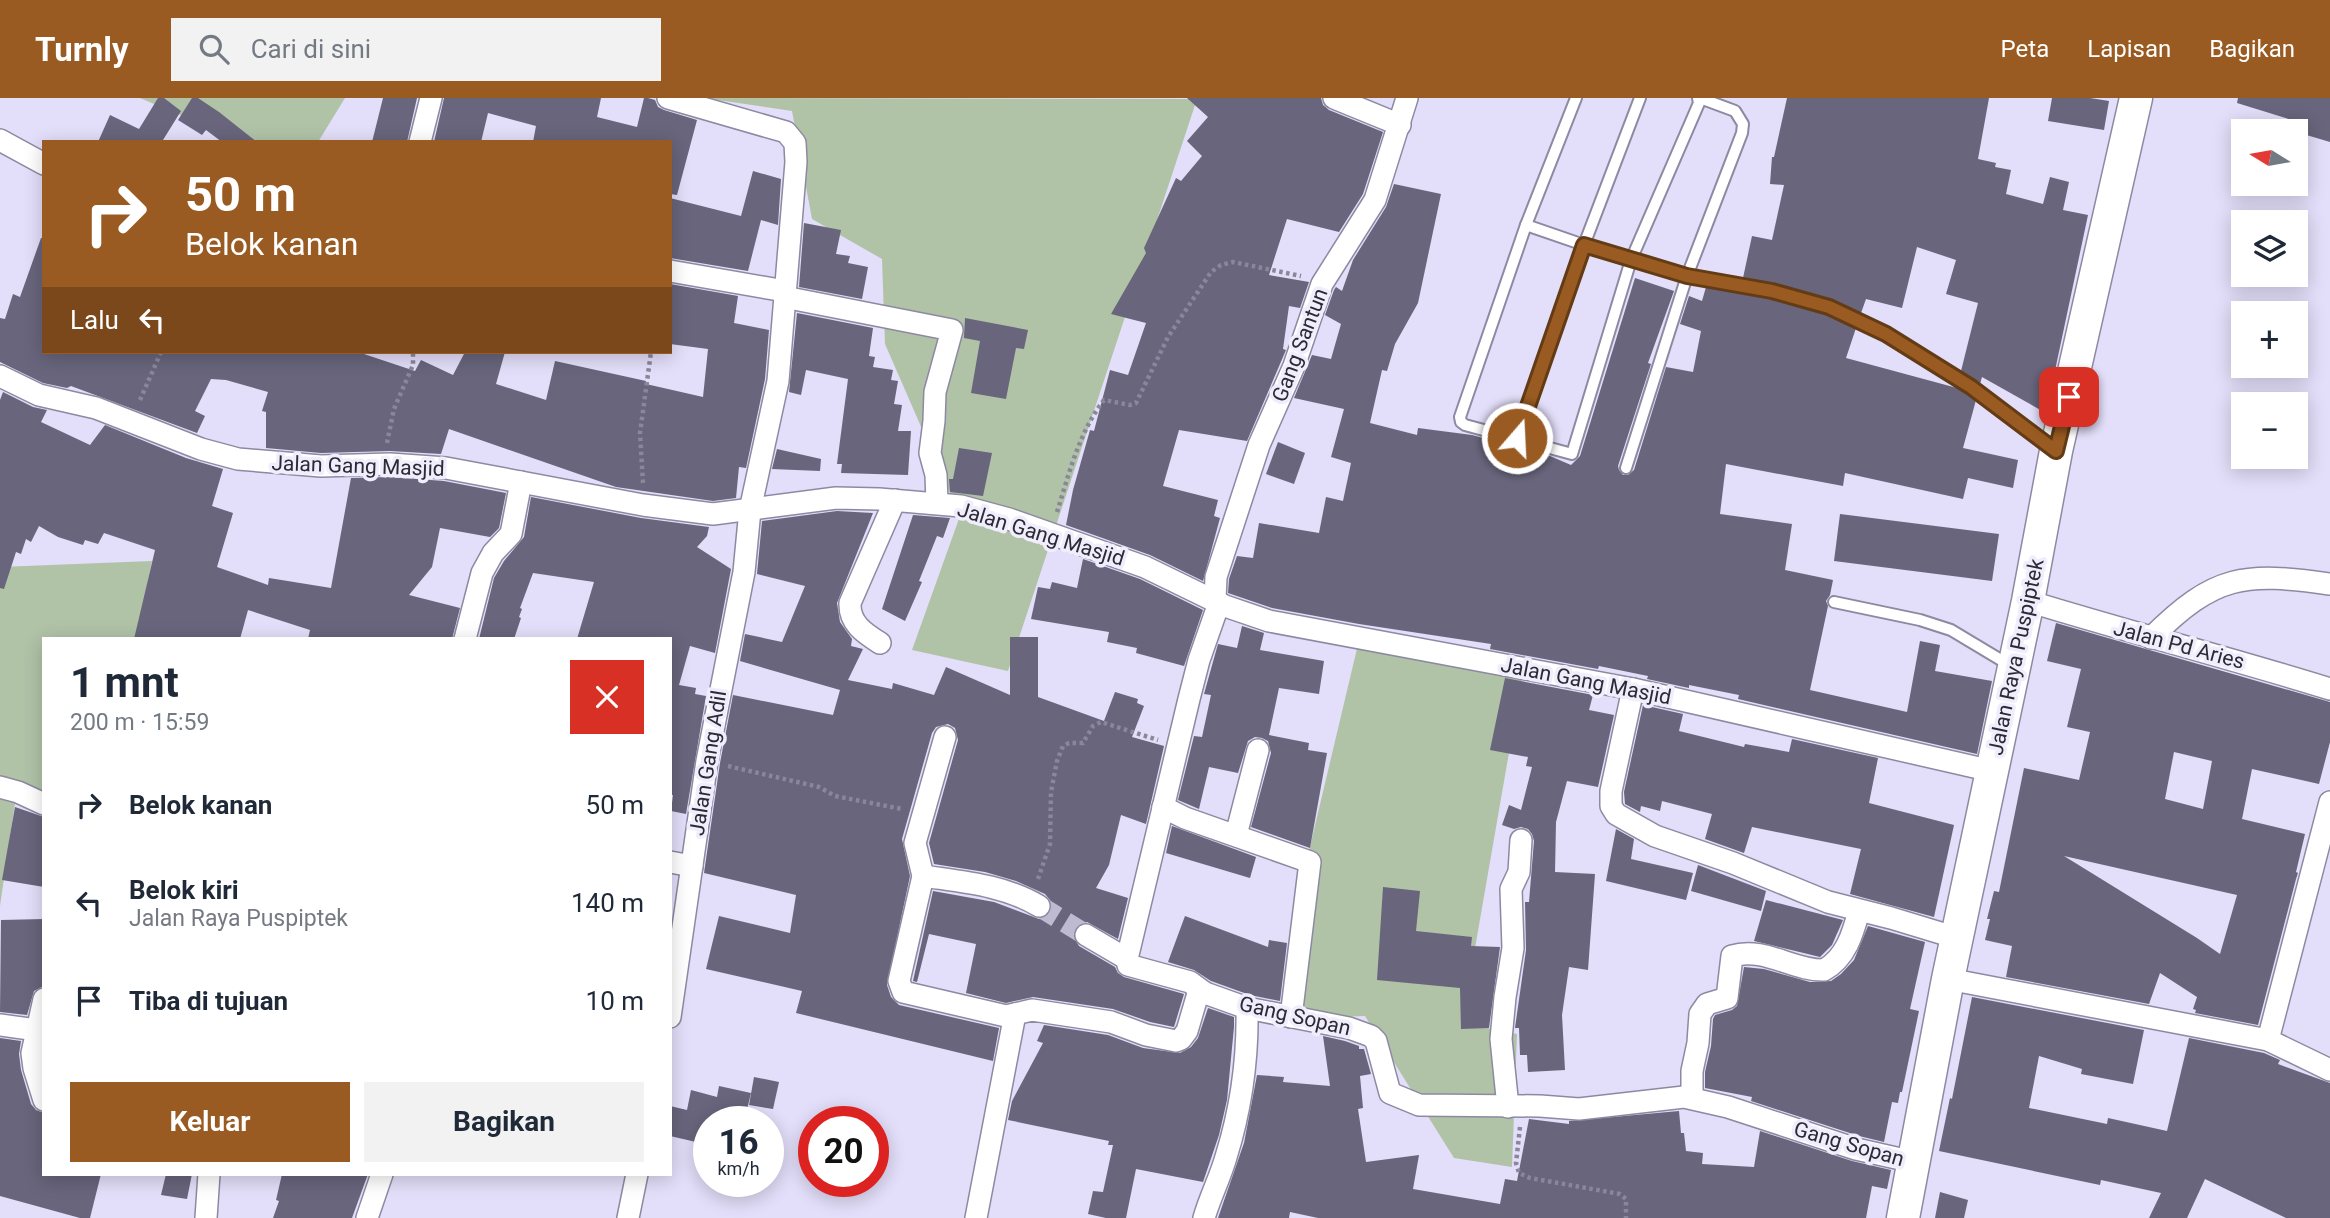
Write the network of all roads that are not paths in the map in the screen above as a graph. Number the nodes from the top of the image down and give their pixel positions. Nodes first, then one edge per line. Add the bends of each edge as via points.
1 (431, 98) edge
2 (668, 98) edge
3 (1334, 98) edge
4 (1407, 98) edge
5 (1576, 98) edge
6 (1640, 98) edge
7 (1699, 98) edge
8 (2136, 98) edge
9 (1400, 125) junction
10 (0, 140) edge
11 (420, 140) edge
12 (42, 163) edge
13 (1526, 225) junction
14 (1584, 245) junction
15 (1632, 260) junction
16 (672, 271) edge
17 (1687, 276) junction
18 (784, 294) junction
19 (0, 376) edge
20 (1517, 438) junction
21 (2056, 451) junction
22 (1626, 468) dead end
23 (521, 482) junction
24 (895, 500) junction
25 (937, 503) junction
26 (750, 510) junction
27 (2330, 584) edge
28 (1217, 601) junction
29 (2028, 601) junction
30 (1834, 603) dead end
31 (466, 637) edge
32 (2151, 638) junction
33 (880, 643) dead end
34 (2013, 667) junction
35 (1633, 689) junction
36 (2330, 689) edge
37 (945, 737) dead end
38 (1258, 750) dead end
39 (1992, 771) junction
40 (0, 787) edge
41 (2330, 802) edge
42 (42, 803) edge
43 (1163, 807) junction
44 (1236, 835) junction
45 (1521, 840) dead end
46 (672, 862) edge
47 (692, 866) junction
48 (923, 876) junction
49 (1034, 902) tunnel mouth
50 (1860, 911) junction
51 (1086, 935) tunnel mouth
52 (1957, 938) junction
53 (1127, 959) junction
54 (674, 969) edge
55 (1948, 979) junction
56 (672, 993) edge
57 (1205, 993) junction
58 (42, 1008) edge
59 (1247, 1008) junction
60 (1015, 1014) junction
61 (1292, 1017) junction
62 (0, 1026) edge
63 (37, 1030) junction
64 (2268, 1040) junction
65 (2330, 1070) edge
66 (42, 1093) edge
67 (1692, 1098) junction
68 (1516, 1107) junction
69 (1914, 1162) junction
70 (209, 1176) edge
71 (381, 1176) edge
72 (637, 1176) edge
73 (206, 1218) edge
74 (367, 1218) edge
75 (628, 1218) edge
76 (976, 1218) edge
77 (1204, 1218) edge
78 (1903, 1218) edge

1 - 11 street
2 - 18 street, Jalan Gang Adil via 781,131 793,139 796,162
3 - 9 street
4 - 9 street, Gang Santun
5 - 13 lane
6 - 14 lane
7 - 15 lane
7 - 17 lane via 1735,111 1743,124
8 - 21 main road, Jalan Raya Puspiptek
9 - 28 street, Gang Santun via 1370,210 1324,280 1294,366 1259,445 1216,577
10 - 12 street
13 - 14 lane
13 - 20 lane via 1460,417 1465,425
14 - 15 lane
14 - 20 lane
15 - 17 lane
15 - 20 lane via 1572,454
16 - 18 street
17 - 21 lane via 1829,307 1886,334 1971,387
17 - 22 lane
18 - 25 street via 952,330 934,392 930,453
18 - 26 street, Jalan Gang Adil via 778,381
19 - 23 street, Jalan Gang Masjid via 39,395 96,408 201,450 238,459 446,468
21 - 29 main road, Jalan Raya Puspiptek
23 - 26 street, Jalan Gang Masjid via 713,514
23 - 31 street via 511,534 482,573
24 - 25 street, Jalan Gang Masjid
24 - 26 street, Jalan Gang Masjid via 836,498
24 - 33 street via 850,603 853,621
25 - 28 street, Jalan Gang Masjid via 974,509 1145,566
26 - 47 street, Jalan Gang Adil via 744,572 707,761
27 - 32 street via 2281,577 2230,582 2179,610
28 - 35 street, Jalan Gang Masjid via 1245,614 1306,629
28 - 43 street
29 - 32 street, Jalan Pd Aries
29 - 34 main road, Jalan Raya Puspiptek
30 - 34 lane via 1951,631
32 - 36 street, Jalan Pd Aries
34 - 39 main road, Jalan Raya Puspiptek
35 - 39 street, Jalan Gang Masjid
35 - 50 street via 1611,791 1616,814 1655,836
37 - 48 street via 915,846
38 - 44 street
39 - 52 main road, Jalan Raya Puspiptek
40 - 42 street
41 - 64 street
43 - 44 street
43 - 53 street
44 - 61 street via 1310,862
45 - 68 street via 1519,872 1511,889 1513,947 1502,1039
46 - 47 street
47 - 54 street, Jalan Gang Adil
48 - 49 street via 996,888
48 - 60 street via 900,989 1006,1016
50 - 52 street
50 - 67 street via 1846,947 1824,970 1758,955 1732,956 1727,998 1707,1004 1700,1014
51 - 53 street, Gang Sopan
52 - 55 main road, Jalan Raya Puspiptek
53 - 57 street, Gang Sopan via 1130,966 1190,982
54 - 56 street, Jalan Gang Adil
55 - 64 street
55 - 69 main road, Jalan Raya Puspiptek
57 - 59 street, Gang Sopan
57 - 60 street via 1197,997 1187,1031 1179,1041 1111,1022 1032,1010
58 - 63 street
59 - 61 street, Gang Sopan
59 - 77 street via 1238,1107
60 - 76 street
61 - 68 street, Gang Sopan via 1371,1035 1388,1090 1400,1099 1437,1107
62 - 63 street
63 - 66 street via 33,1062
64 - 65 street
67 - 68 street, Gang Sopan via 1578,1109
67 - 69 street, Gang Sopan via 1856,1149
69 - 78 main road, Jalan Raya Puspiptek
70 - 73 street
71 - 74 street
72 - 75 street

